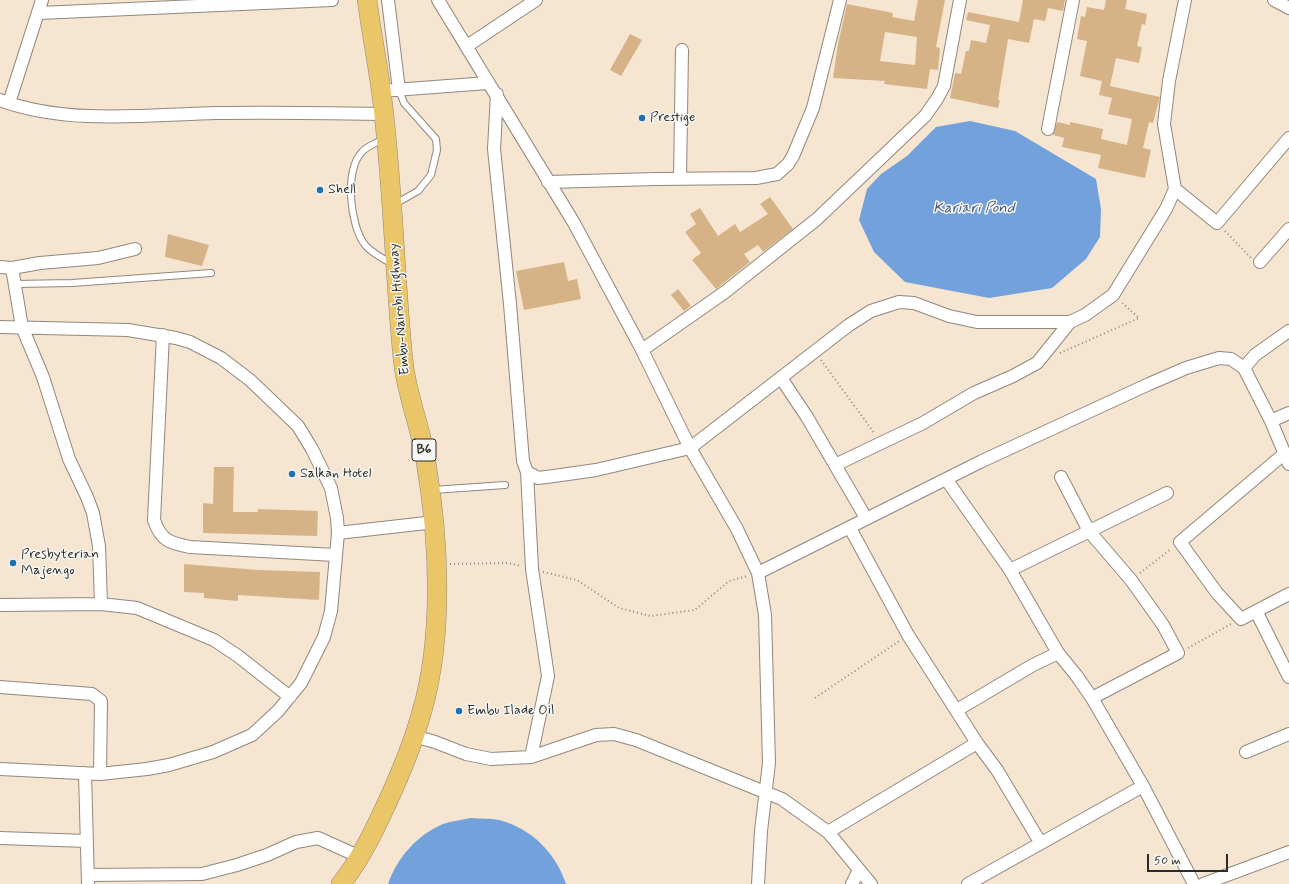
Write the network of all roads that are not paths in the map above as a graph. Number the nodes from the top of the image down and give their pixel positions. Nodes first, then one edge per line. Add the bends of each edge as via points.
1 (42, 0) edge
2 (332, 0) edge
3 (366, 0) edge
4 (388, 0) edge
5 (438, 0) edge
6 (536, 0) edge
7 (840, 0) edge
8 (960, 0) edge
9 (1073, 0) edge
10 (1185, 0) edge
11 (1274, 0) edge
12 (1289, 8) edge
13 (39, 13) junction
14 (467, 46) junction
15 (682, 50) dead end
16 (488, 83) junction
17 (390, 91) junction
18 (497, 94) junction
19 (4, 102) edge
20 (383, 114) junction
21 (1048, 129) dead end
22 (385, 138) junction
23 (1289, 138) edge
24 (680, 178) junction
25 (548, 182) junction
26 (1175, 189) junction
27 (391, 206) junction
28 (1289, 229) edge
29 (135, 249) dead end
30 (1260, 262) road end
31 (396, 266) junction
32 (6, 268) edge
33 (212, 273) dead end
34 (15, 284) junction
35 (1070, 322) junction
36 (0, 327) edge
37 (22, 327) junction
38 (1289, 331) edge
39 (162, 335) junction
40 (642, 350) junction
41 (1244, 368) junction
42 (780, 378) junction
43 (1289, 413) edge
44 (1271, 421) junction
45 (690, 448) junction
46 (1287, 459) edge
47 (835, 465) junction
48 (527, 472) junction
49 (1061, 477) dead end
50 (946, 479) junction
51 (505, 485) dead end
52 (430, 490) junction
53 (1167, 493) dead end
54 (866, 518) junction
55 (434, 522) junction
56 (850, 528) junction
57 (1089, 532) junction
58 (338, 533) junction
59 (335, 555) junction
60 (1010, 570) junction
61 (758, 573) junction
62 (1289, 594) edge
63 (101, 604) junction
64 (0, 605) edge
65 (1256, 611) junction
66 (1058, 653) junction
67 (1289, 677) edge
68 (0, 687) edge
69 (290, 697) junction
70 (1092, 698) junction
71 (957, 710) junction
72 (1289, 734) edge
73 (414, 736) junction
74 (977, 743) junction
75 (1246, 752) dead end
76 (531, 757) junction
77 (0, 769) edge
78 (85, 773) junction
79 (100, 774) junction
80 (1143, 786) junction
81 (766, 791) junction
82 (828, 832) junction
83 (0, 838) edge
84 (87, 841) junction
85 (1040, 842) junction
86 (1289, 852) edge
87 (360, 857) junction
88 (859, 870) junction
89 (88, 879) edge
90 (341, 884) edge
91 (758, 884) edge
92 (852, 884) edge
93 (871, 884) edge
94 (968, 884) edge
95 (1196, 884) edge

1 - 13 street
2 - 13 street
3 - 17 main road, Embu-Nairobi Highway / B6
4 - 17 street
5 - 14 street
6 - 14 street
7 - 24 street via 813,108 788,164 777,174 756,178
8 - 40 street via 944,86 924,116 817,219 725,292
9 - 21 street
10 - 26 street via 1164,124
11 - 12 street
13 - 19 street
14 - 16 street
15 - 24 street
16 - 17 street
16 - 18 street
17 - 20 main road, Embu-Nairobi Highway / B6
17 - 27 lane via 436,139 437,150 431,175 418,190
18 - 25 street
18 - 48 street via 494,149 523,461
19 - 20 street via 85,116 147,117 259,112
20 - 22 main road, Embu-Nairobi Highway / B6
22 - 27 main road, Embu-Nairobi Highway / B6
22 - 31 lane via 362,152 354,163 351,182 353,218 365,245
23 - 26 street via 1217,223
24 - 25 street
25 - 40 street via 574,223
26 - 35 street via 1159,222 1113,295 1086,315
27 - 31 main road, Embu-Nairobi Highway / B6
28 - 30 street
29 - 32 street via 98,258
31 - 52 main road, Embu-Nairobi Highway / B6 via 403,363 426,459
32 - 34 street
33 - 34 lane via 72,283
34 - 37 street
35 - 42 street via 976,322 949,316 914,303 899,302 871,311 849,325
35 - 47 street via 1037,363 974,393 882,444
36 - 37 street
37 - 39 street via 128,330
37 - 63 street via 43,377 69,459 93,513 99,546
38 - 41 street via 1255,355
39 - 58 street via 190,342 221,358 250,380 298,426 331,488
39 - 59 street via 154,520 162,536 170,543 190,547
40 - 45 street
41 - 44 street
41 - 50 street via 1231,359 1219,358 1186,368
42 - 45 street
42 - 47 street via 796,399
43 - 44 street
44 - 46 street
45 - 48 street via 596,470 538,478
45 - 61 street via 737,529
46 - 65 street via 1180,542 1217,594 1241,619
47 - 54 street
48 - 76 street via 532,569 548,676
49 - 57 street
50 - 54 street
50 - 60 street
51 - 52 lane
52 - 55 main road, Embu-Nairobi Highway / B6
53 - 57 street
54 - 56 street
55 - 58 street
55 - 73 main road, Embu-Nairobi Highway / B6 via 437,602 432,658 423,710
56 - 61 street
56 - 71 street via 908,635
57 - 60 street
57 - 70 street via 1131,580 1178,653
58 - 59 street
59 - 69 street via 331,611 324,637 312,665
60 - 66 street
61 - 81 street via 765,615 769,722
62 - 65 street
63 - 64 street
63 - 69 street via 137,608 214,640
65 - 67 street
66 - 70 street
66 - 71 street
68 - 79 street via 92,694 98,697 101,701
69 - 79 street via 252,735 230,745 169,765
70 - 80 street
71 - 74 street
72 - 75 street
73 - 76 street via 491,760
73 - 87 main road, Embu-Nairobi Highway / B6 via 401,773
74 - 82 street
74 - 85 street via 997,770
76 - 81 street via 581,739 614,734 636,740
77 - 78 street
78 - 79 street
78 - 84 street
80 - 85 street
80 - 95 street
81 - 82 street via 782,799
81 - 91 street
82 - 88 street
83 - 84 street
84 - 89 street
85 - 94 street
86 - 95 street
87 - 89 street via 318,838 296,842 267,855 202,874
87 - 90 main road, Embu-Nairobi Highway / B6
88 - 92 street
88 - 93 street

